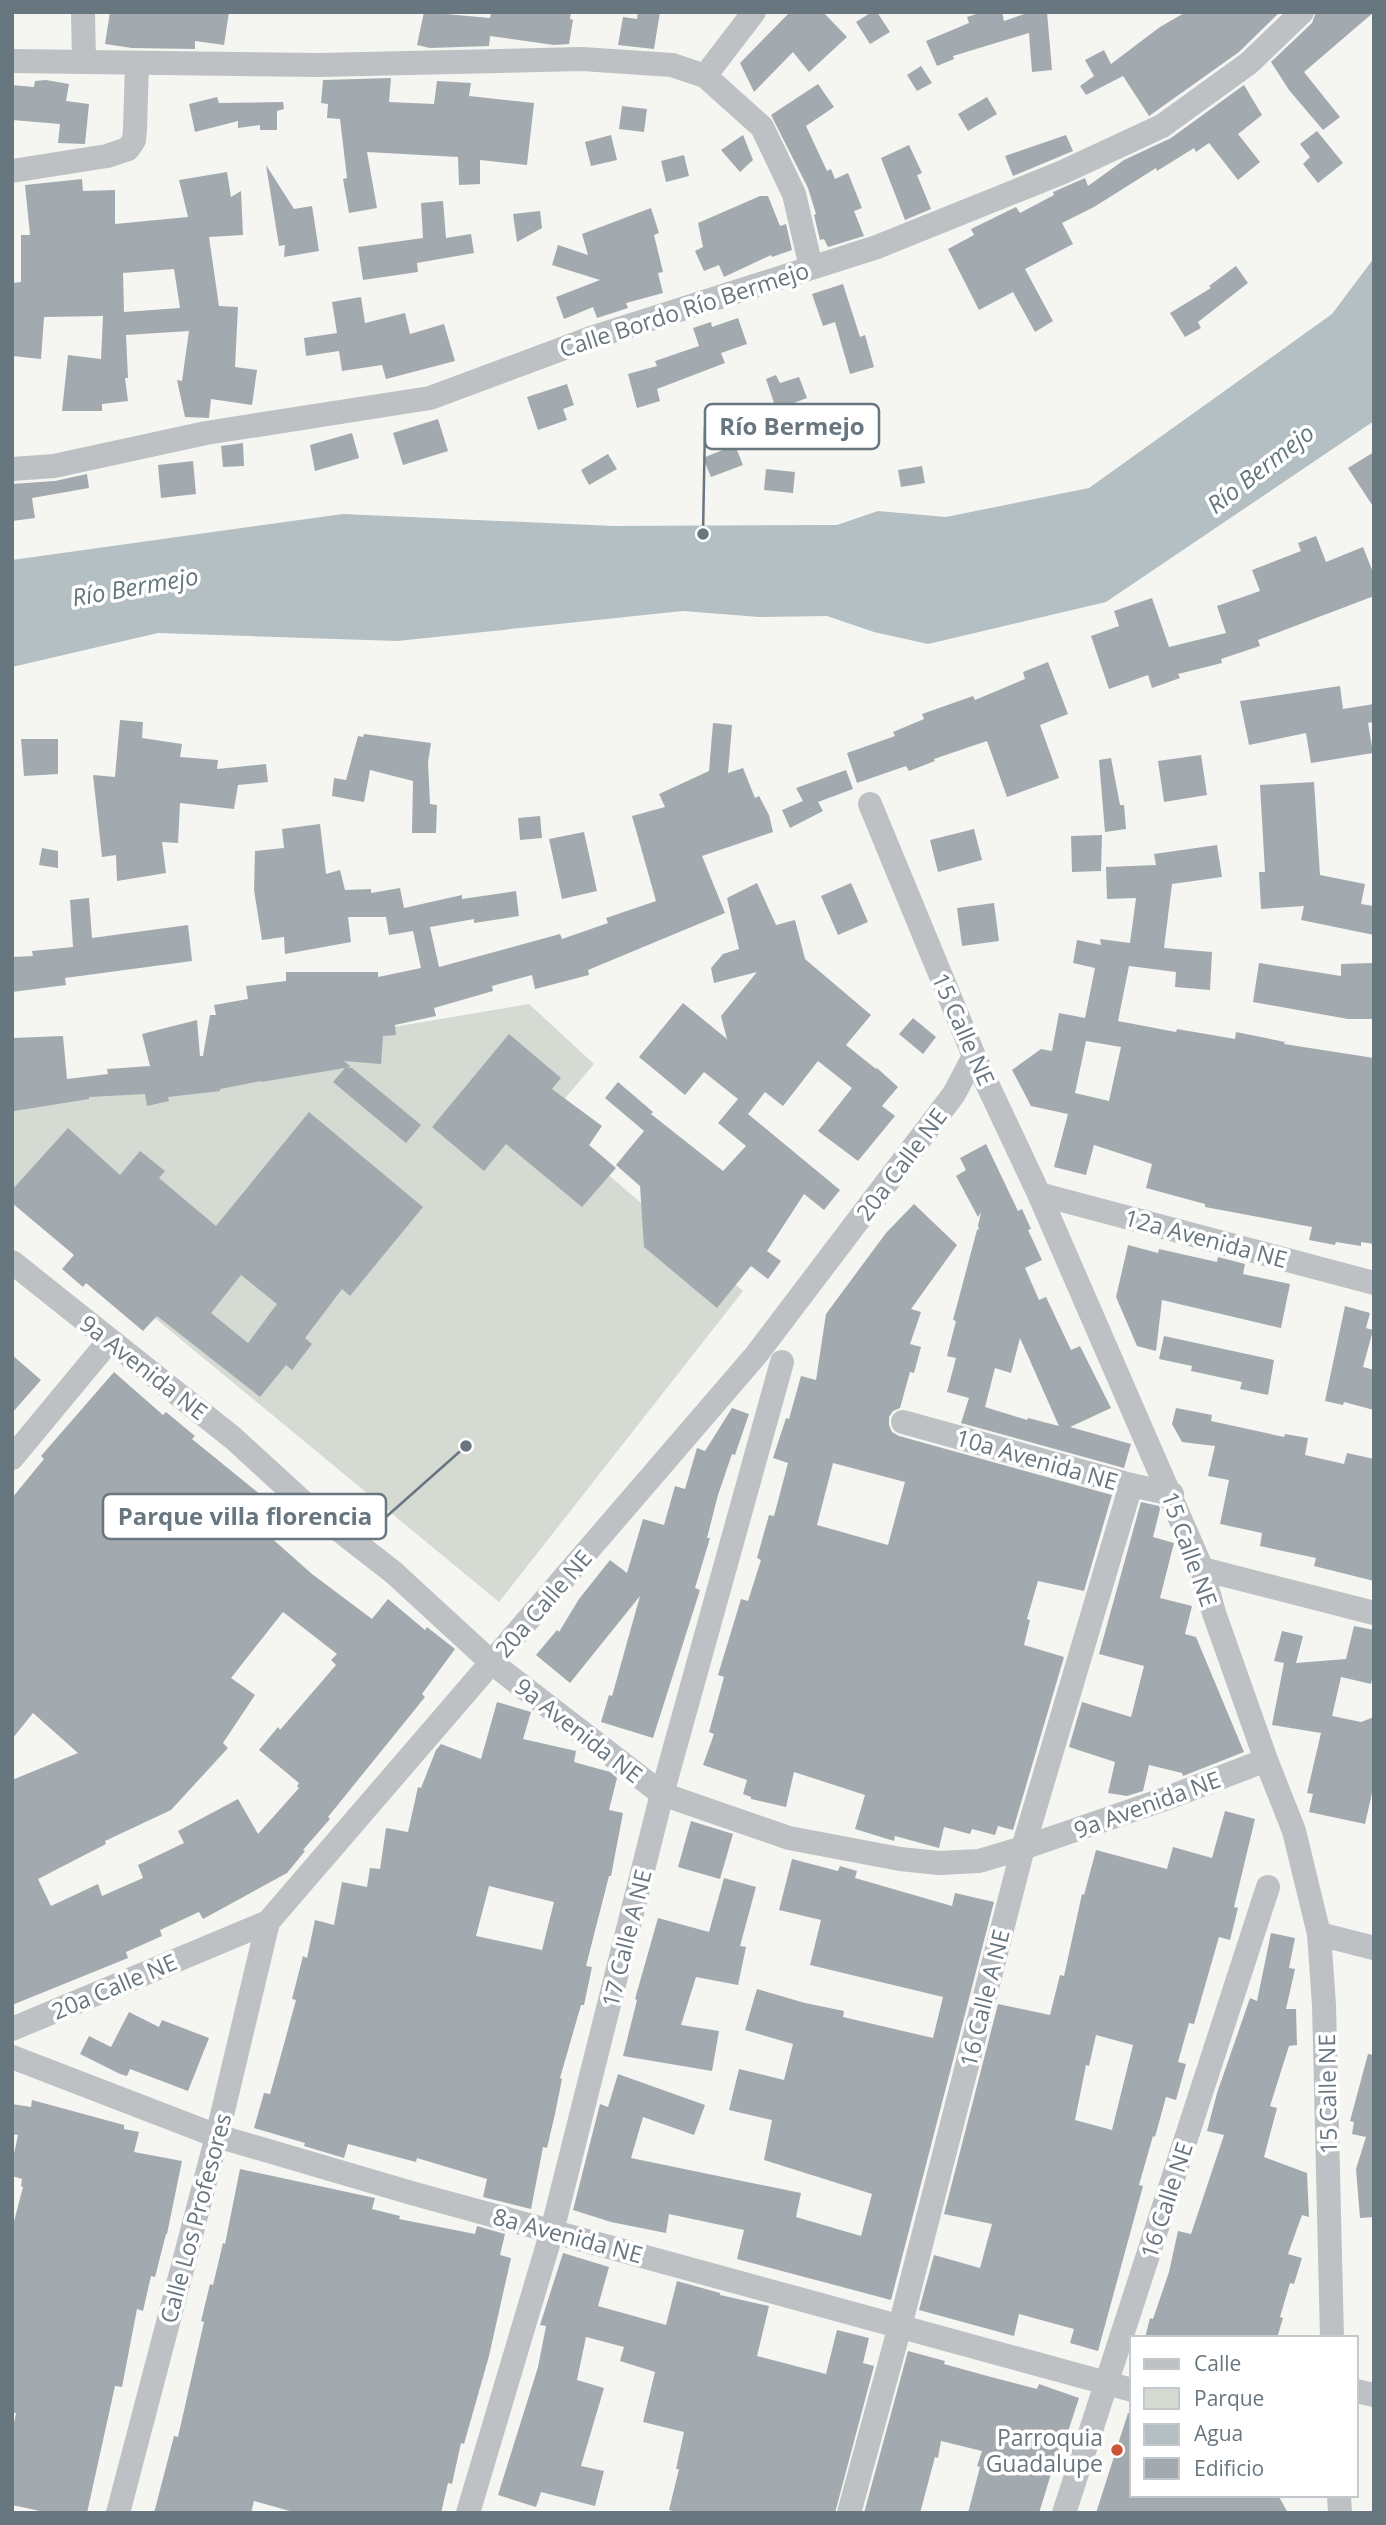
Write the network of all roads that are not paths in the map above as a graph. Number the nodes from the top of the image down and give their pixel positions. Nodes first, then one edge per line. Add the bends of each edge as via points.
1 (83, 12) edge
2 (754, 12) edge
3 (1302, 12) edge
4 (12, 61) edge
5 (84, 62) junction
6 (137, 62) junction
7 (705, 76) junction
8 (12, 171) edge
9 (811, 267) junction
10 (12, 469) edge
11 (870, 804) dead end
12 (974, 1056) junction
13 (1039, 1194) junction
14 (12, 1262) edge
15 (1374, 1283) edge
16 (109, 1341) junction
17 (782, 1362) dead end
18 (903, 1422) dead end
19 (12, 1458) edge
20 (1131, 1485) junction
21 (1172, 1494) junction
22 (1202, 1569) junction
23 (1374, 1613) edge
24 (492, 1663) junction
25 (1266, 1760) junction
26 (662, 1794) junction
27 (1023, 1848) junction
28 (1268, 1887) dead end
29 (268, 1922) junction
30 (1319, 1934) junction
31 (1374, 1948) edge
32 (12, 2029) edge
33 (12, 2057) edge
34 (217, 2136) junction
35 (552, 2231) junction
36 (900, 2326) junction
37 (1332, 2336) edge
38 (1106, 2382) junction
39 (1130, 2389) edge
40 (118, 2513) edge
41 (468, 2513) edge
42 (849, 2513) edge
43 (1064, 2513) edge

1 - 5 street
2 - 7 street
3 - 9 street, Calle Bordo Río Bermejo via 1249,63 1162,126 1063,172 877,247
4 - 5 street
5 - 6 street
6 - 7 street via 318,65 582,59 672,65
6 - 8 street via 134,140 128,149
7 - 9 street via 762,127 794,194
9 - 10 street, Calle Bordo Río Bermejo via 591,338 429,398 206,433 54,466
11 - 12 street, 15 Calle NE
12 - 13 street, 15 Calle NE
12 - 24 street, 20a Calle NE via 954,1094 756,1355
13 - 15 street, 12a Avenida NE
13 - 21 street, 15 Calle NE
14 - 16 street, 9a Avenida NE
16 - 19 street
16 - 24 street, 9a Avenida NE via 393,1572
17 - 26 street, 17 Calle A NE
18 - 20 street, 10a Avenida NE
20 - 21 street, 10a Avenida NE
20 - 27 street, 16 Calle A NE
21 - 22 street, 15 Calle NE
22 - 23 street
22 - 25 street, 15 Calle NE via 1213,1614
24 - 26 street, 9a Avenida NE
24 - 29 street, 20a Calle NE
25 - 27 street, 9a Avenida NE
25 - 30 street, 15 Calle NE via 1294,1831
26 - 27 street, 9a Avenida NE via 789,1838 900,1859 979,1861
26 - 35 street, 17 Calle A NE
27 - 36 street, 16 Calle A NE
28 - 38 street, 16 Calle NE
29 - 32 street, 20a Calle NE
29 - 34 street, Calle Los Profesores
30 - 31 street
30 - 37 street, 15 Calle NE
33 - 34 street, 8a Avenida NE
34 - 35 street, 8a Avenida NE
34 - 40 street, Calle Los Profesores
35 - 36 street, 8a Avenida NE
35 - 41 street, 17 Calle A NE
36 - 38 street, 8a Avenida NE
36 - 42 street, 16 Calle A NE
38 - 39 street, 8a Avenida NE
38 - 43 street, 16 Calle NE

